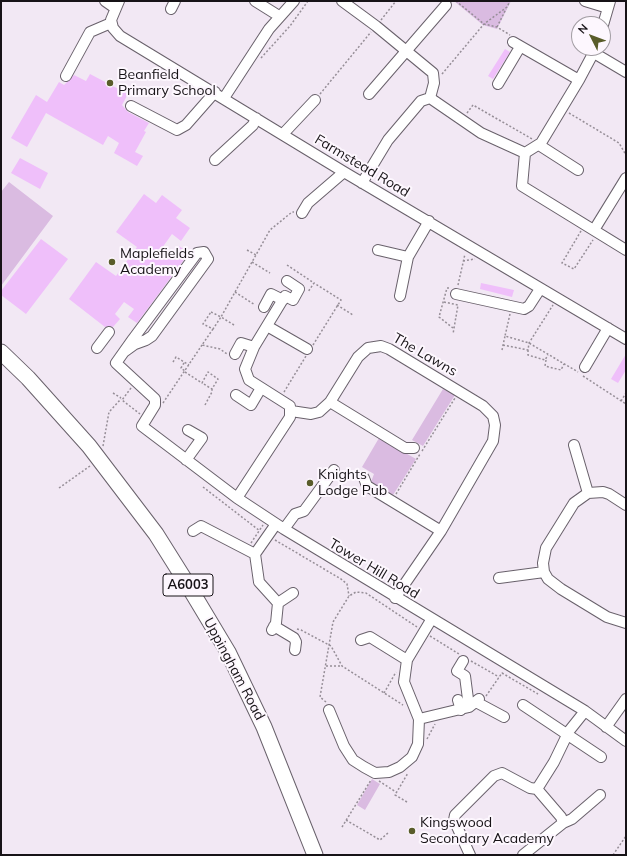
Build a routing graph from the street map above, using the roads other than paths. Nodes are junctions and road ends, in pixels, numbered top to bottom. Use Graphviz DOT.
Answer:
graph roads {
  1 [pos="105,1"];
  2 [pos="255,1"];
  3 [pos="294,1"];
  4 [pos="342,1"];
  5 [pos="585,1"];
  6 [pos="609,4"];
  7 [pos="117,5"];
  8 [pos="446,5"];
  9 [pos="279,16"];
  10 [pos="606,16"];
  11 [pos="111,23"];
  12 [pos="408,52"];
  13 [pos="592,56"];
  14 [pos="603,56"];
  15 [pos="626,72"];
  16 [pos="66,76"];
  17 [pos="579,80"];
  18 [pos="498,84"];
  19 [pos="214,92"];
  20 [pos="369,94"];
  21 [pos="224,98"];
  22 [pos="430,98"];
  23 [pos="315,100"];
  24 [pos="130,106"];
  25 [pos="256,118"];
  26 [pos="282,134"];
  27 [pos="540,144"];
  28 [pos="525,153"];
  29 [pos="215,160"];
  30 [pos="578,170"];
  31 [pos="344,172"];
  32 [pos="626,178"];
  33 [pos="362,182"];
  34 [pos="302,213"];
  35 [pos="429,221"];
  36 [pos="593,229"];
  37 [pos="378,250"];
  38 [pos="626,250"];
  39 [pos="408,257"];
  40 [pos="287,281"];
  41 [pos="540,288"];
  42 [pos="456,291"];
  43 [pos="400,296"];
  44 [pos="284,298"];
  45 [pos="260,306"];
  46 [pos="267,326"];
  47 [pos="608,328"];
  48 [pos="109,332"];
  49 [pos="626,339"];
  50 [pos="254,347"];
  51 [pos="97,348"];
  52 [pos="307,349"];
  53 [pos="1,352"];
  54 [pos="124,352"];
  55 [pos="235,354"];
  56 [pos="583,371"];
  57 [pos="261,388"];
  58 [pos="236,395"];
  59 [pos="330,402"];
  60 [pos="291,411"];
  61 [pos="188,430"];
  62 [pos="574,445"];
  63 [pos="414,448"];
  64 [pos="186,460"];
  65 [pos="334,470"];
  66 [pos="364,478"];
  67 [pos="588,493"];
  68 [pos="237,498"];
  69 [pos="626,505"];
  70 [pos="276,524"];
  71 [pos="193,531"];
  72 [pos="441,531"];
  73 [pos="251,552"];
  74 [pos="544,572"];
  75 [pos="499,578"];
  76 [pos="293,593"];
  77 [pos="395,598"];
  78 [pos="278,603"];
  79 [pos="431,620"];
  80 [pos="626,624"];
  81 [pos="367,635"];
  82 [pos="295,650"];
  83 [pos="405,658"];
  84 [pos="463,661"];
  85 [pos="626,699"];
  86 [pos="469,703"];
  87 [pos="523,705"];
  88 [pos="329,710"];
  89 [pos="585,711"];
  90 [pos="419,717"];
  91 [pos="504,717"];
  92 [pos="606,726"];
  93 [pos="566,735"];
  94 [pos="626,741"];
  95 [pos="601,757"];
  96 [pos="537,789"];
  97 [pos="600,795"];
  98 [pos="563,822"];
  99 [pos="315,855"];
  100 [pos="470,855"];
  101 [pos="523,855"];
  1 -- 7 [label="street"];
  2 -- 9 [label="street"];
  3 -- 9 [label="street"];
  4 -- 12 [label="street"];
  5 -- 6 [label="street"];
  6 -- 10 [label="street"];
  7 -- 11 [label="street"];
  8 -- 12 [label="street"];
  9 -- 21 [label="street"];
  11 -- 16 [label="street"];
  11 -- 19 [label="street, Farmstead Road"];
  12 -- 20 [label="street"];
  12 -- 22 [label="street"];
  13 -- 17 [label="street"];
  14 -- 15 [label="street"];
  17 -- 18 [label="street"];
  17 -- 27 [label="street"];
  19 -- 21 [label="street, Farmstead Road"];
  19 -- 24 [label="street"];
  21 -- 25 [label="street, Farmstead Road"];
  22 -- 28 [label="street"];
  22 -- 33 [label="street"];
  23 -- 26 [label="street"];
  25 -- 26 [label="street, Farmstead Road"];
  25 -- 29 [label="street"];
  26 -- 31 [label="street, Farmstead Road"];
  27 -- 28 [label="street"];
  27 -- 30 [label="street"];
  28 -- 36 [label="street"];
  31 -- 33 [label="street, Farmstead Road"];
  31 -- 34 [label="street"];
  32 -- 36 [label="street"];
  33 -- 35 [label="street, Farmstead Road"];
  35 -- 39 [label="street"];
  35 -- 41 [label="street, Farmstead Road"];
  36 -- 38 [label="street"];
  37 -- 39 [label="street"];
  39 -- 43 [label="street"];
  40 -- 44 [label="street"];
  41 -- 42 [label="street"];
  41 -- 47 [label="street, Farmstead Road"];
  44 -- 45 [label="street"];
  44 -- 46 [label="street"];
  46 -- 50 [label="street"];
  46 -- 52 [label="street"];
  47 -- 49 [label="street, Farmstead Road"];
  47 -- 56 [label="street"];
  48 -- 51 [label="street"];
  50 -- 55 [label="street"];
  50 -- 57 [label="street"];
  53 -- 99 [label="highway, Uppingham Road / A6003"];
  54 -- 54 [label="street"];
  54 -- 64 [label="street, Tower Hill Road"];
  57 -- 58 [label="street"];
  57 -- 60 [label="street"];
  59 -- 60 [label="street"];
  59 -- 63 [label="street"];
  59 -- 72 [label="street, The Lawns"];
  60 -- 68 [label="street"];
  61 -- 64 [label="street"];
  62 -- 67 [label="street"];
  64 -- 68 [label="street, Tower Hill Road"];
  65 -- 70 [label="street"];
  66 -- 72 [label="street"];
  67 -- 69 [label="street"];
  67 -- 74 [label="street"];
  68 -- 70 [label="street, Tower Hill Road"];
  70 -- 73 [label="street"];
  70 -- 77 [label="street, Tower Hill Road"];
  71 -- 73 [label="street"];
  72 -- 77 [label="street, The Lawns"];
  73 -- 78 [label="street"];
  74 -- 75 [label="street"];
  74 -- 80 [label="street"];
  76 -- 78 [label="street"];
  77 -- 79 [label="street, Tower Hill Road"];
  78 -- 82 [label="street"];
  79 -- 83 [label="street"];
  79 -- 89 [label="street, Tower Hill Road"];
  81 -- 83 [label="street"];
  83 -- 90 [label="street"];
  84 -- 86 [label="street"];
  85 -- 92 [label="street"];
  86 -- 90 [label="street"];
  86 -- 91 [label="street"];
  87 -- 93 [label="street"];
  88 -- 90 [label="street"];
  89 -- 92 [label="street, Tower Hill Road"];
  89 -- 93 [label="street"];
  92 -- 94 [label="street, Tower Hill Road"];
  93 -- 95 [label="street"];
  93 -- 96 [label="street"];
  96 -- 98 [label="street"];
  96 -- 100 [label="street"];
  97 -- 98 [label="street"];
  98 -- 101 [label="street"];
}
